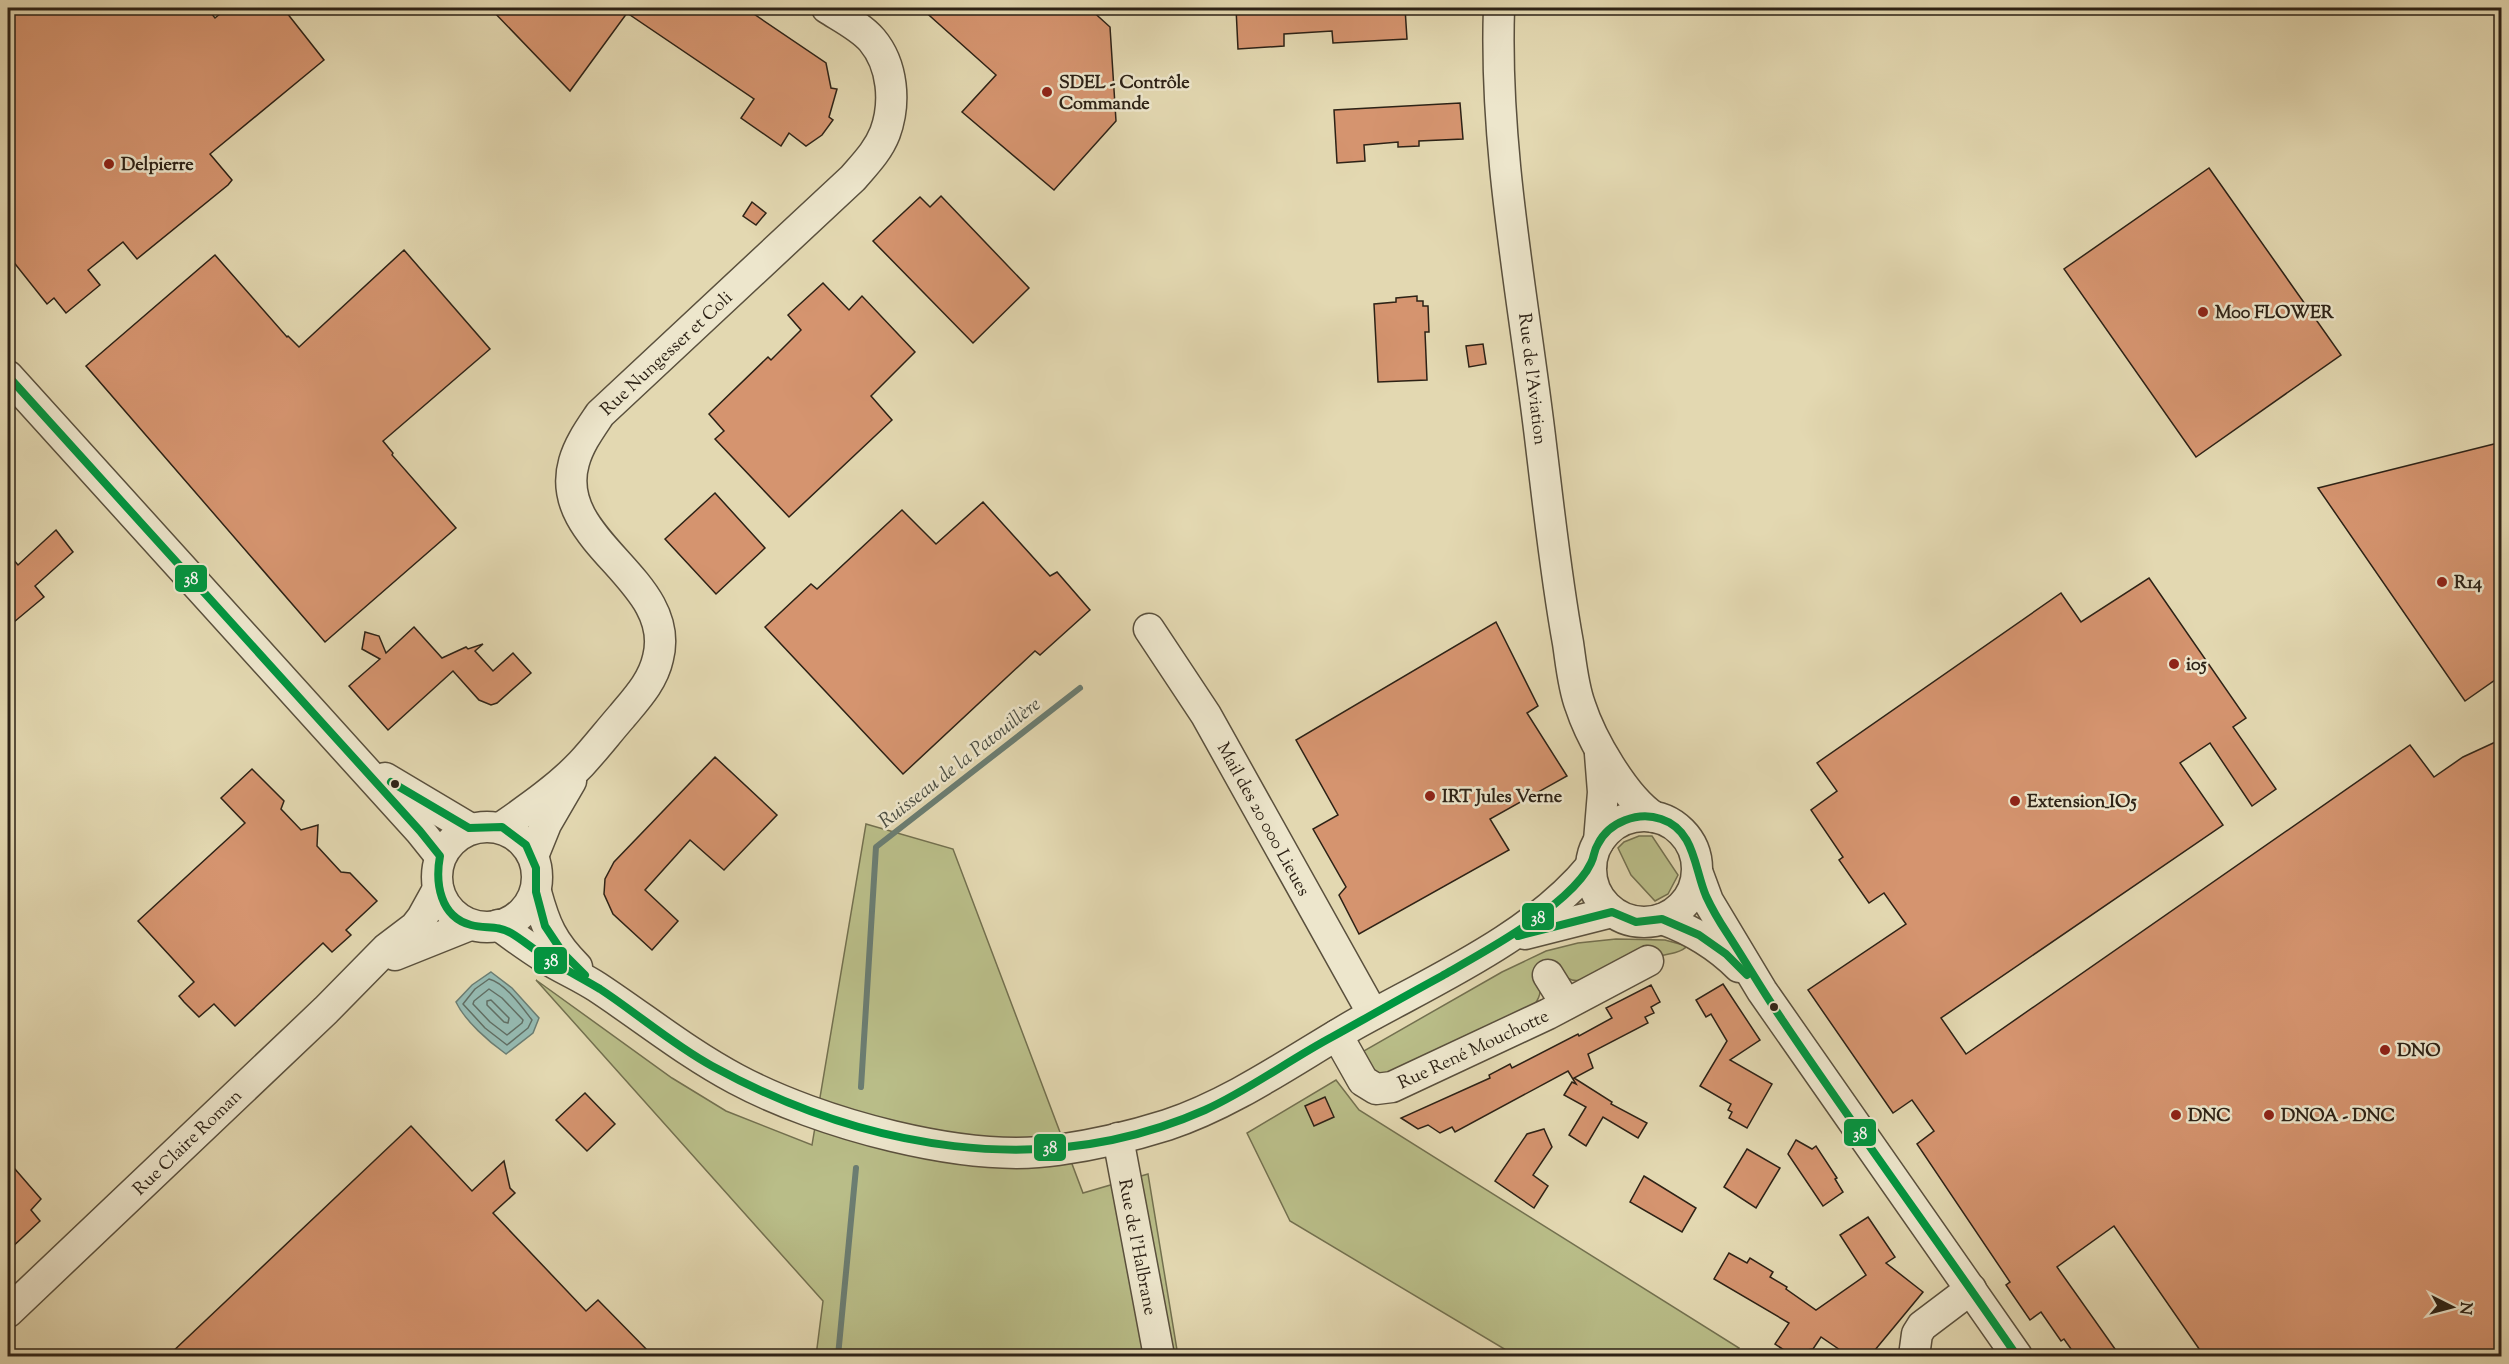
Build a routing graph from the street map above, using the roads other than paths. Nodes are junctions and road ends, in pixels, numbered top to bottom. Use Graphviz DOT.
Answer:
graph roads {
  1 [pos="827,8"];
  2 [pos="1499,8"];
  3 [pos="8,376"];
  4 [pos="1149,629"];
  5 [pos="1599,745"];
  6 [pos="359,763"];
  7 [pos="580,765"];
  8 [pos="1654,816"];
  9 [pos="502,827"];
  10 [pos="469,828"];
  11 [pos="1595,853"];
  12 [pos="441,856"];
  13 [pos="533,856"];
  14 [pos="1698,874"];
  15 [pos="438,889"];
  16 [pos="536,892"];
  17 [pos="1612,912"];
  18 [pos="1662,920"];
  19 [pos="484,925"];
  20 [pos="1508,939"];
  21 [pos="1648,961"];
  22 [pos="366,970"];
  23 [pos="1548,975"];
  24 [pos="596,986"];
  25 [pos="1762,991"];
  26 [pos="1566,1004"];
  27 [pos="1373,1014"];
  28 [pos="1337,1035"];
  29 [pos="1118,1138"];
  30 [pos="1971,1289"];
  31 [pos="8,1312"];
  32 [pos="1159,1356"];
  33 [pos="1914,1356"];
  34 [pos="2017,1356"];
  1 -- 7 [label="street, Rue Nungesser et Coli"];
  2 -- 5 [label="street, Rue de l'Aviation"];
  3 -- 6 [label="street"];
  4 -- 27 [label="street, Mail des 20 000 Lieues"];
  5 -- 8 [label="street, Rue de l'Aviation"];
  5 -- 11 [label="street, Rue de l'Aviation"];
  6 -- 10 [label="street"];
  6 -- 12 [label="street"];
  7 -- 9 [label="street, Rue Nungesser et Coli"];
  7 -- 13 [label="street, Rue Nungesser et Coli"];
  8 -- 11 [label="street"];
  8 -- 14 [label="street"];
  9 -- 10 [label="street"];
  9 -- 13 [label="street"];
  10 -- 12 [label="street"];
  11 -- 17 [label="street"];
  11 -- 20 [label="street"];
  12 -- 15 [label="street"];
  13 -- 16 [label="street"];
  14 -- 18 [label="street"];
  14 -- 25 [label="street"];
  15 -- 19 [label="street"];
  15 -- 22 [label="street, Rue Claire Roman"];
  16 -- 19 [label="street"];
  16 -- 24 [label="street"];
  17 -- 18 [label="street"];
  17 -- 20 [label="street"];
  18 -- 25 [label="street"];
  19 -- 22 [label="street, Rue Claire Roman"];
  19 -- 24 [label="street"];
  20 -- 27 [label="street"];
  21 -- 26 [label="street, Rue René Mouchotte"];
  22 -- 31 [label="street, Rue Claire Roman"];
  23 -- 26 [label="street, Rue René Mouchotte"];
  24 -- 29 [label="street"];
  25 -- 30 [label="street"];
  26 -- 28 [label="street, Rue René Mouchotte"];
  27 -- 28 [label="street"];
  28 -- 29 [label="street"];
  29 -- 32 [label="street, Rue de l'Halbrane"];
  30 -- 33 [label="street"];
  30 -- 34 [label="street"];
}
